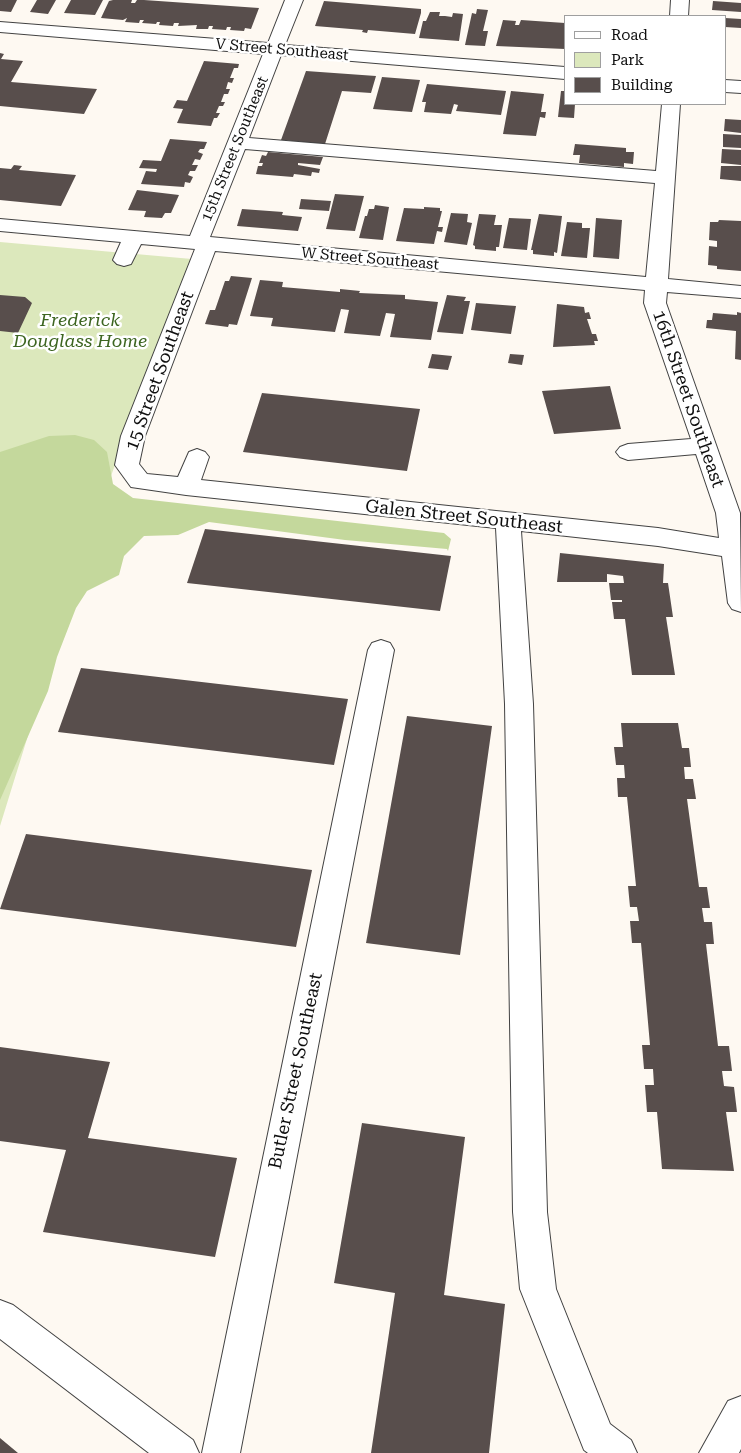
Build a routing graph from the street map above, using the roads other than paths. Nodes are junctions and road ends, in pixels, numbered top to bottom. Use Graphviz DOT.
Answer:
graph roads {
  1 [pos="294,0"];
  2 [pos="680,0"];
  3 [pos="679,15"];
  4 [pos="0,27"];
  5 [pos="275,49"];
  6 [pos="564,73"];
  7 [pos="726,86"];
  8 [pos="741,87"];
  9 [pos="671,105"];
  10 [pos="237,143"];
  11 [pos="665,178"];
  12 [pos="0,224"];
  13 [pos="134,236"];
  14 [pos="203,242"];
  15 [pos="124,260"];
  16 [pos="655,285"];
  17 [pos="741,292"];
  18 [pos="704,446"];
  19 [pos="628,452"];
  20 [pos="197,457"];
  21 [pos="186,487"];
  22 [pos="508,522"];
  23 [pos="737,549"];
  24 [pos="741,603"];
  25 [pos="381,650"];
  26 [pos="0,1317"];
  27 [pos="741,1414"];
  28 [pos="180,1453"];
  29 [pos="221,1453"];
  30 [pos="618,1453"];
  31 [pos="718,1453"];
  1 -- 5 [label="street, 15th Street Southeast"];
  2 -- 3 [label="street"];
  4 -- 5 [label="street, V Street Southeast"];
  5 -- 6 [label="street, V Street Southeast"];
  5 -- 10 [label="street, 15th Street Southeast"];
  7 -- 8 [label="street"];
  9 -- 11 [label="street, 16th Street Southeast"];
  10 -- 11 [label="street"];
  10 -- 14 [label="street, 15th Street Southeast"];
  11 -- 16 [label="street, 16th Street Southeast"];
  12 -- 13 [label="street, W Street Southeast"];
  13 -- 14 [label="street, W Street Southeast"];
  13 -- 15 [label="street"];
  14 -- 16 [label="street, W Street Southeast"];
  14 -- 21 [label="street, 15 Street Southeast"];
  16 -- 17 [label="street, W Street Southeast"];
  16 -- 18 [label="street, 16th Street Southeast"];
  18 -- 19 [label="street"];
  18 -- 23 [label="street, 16th Street Southeast"];
  20 -- 21 [label="street"];
  21 -- 22 [label="street, Galen Street Southeast"];
  22 -- 23 [label="street, Galen Street Southeast"];
  22 -- 30 [label="street"];
  23 -- 24 [label="street, 16th Street Southeast"];
  25 -- 29 [label="street, Butler Street Southeast"];
  26 -- 28 [label="street"];
  27 -- 31 [label="street"];
}
